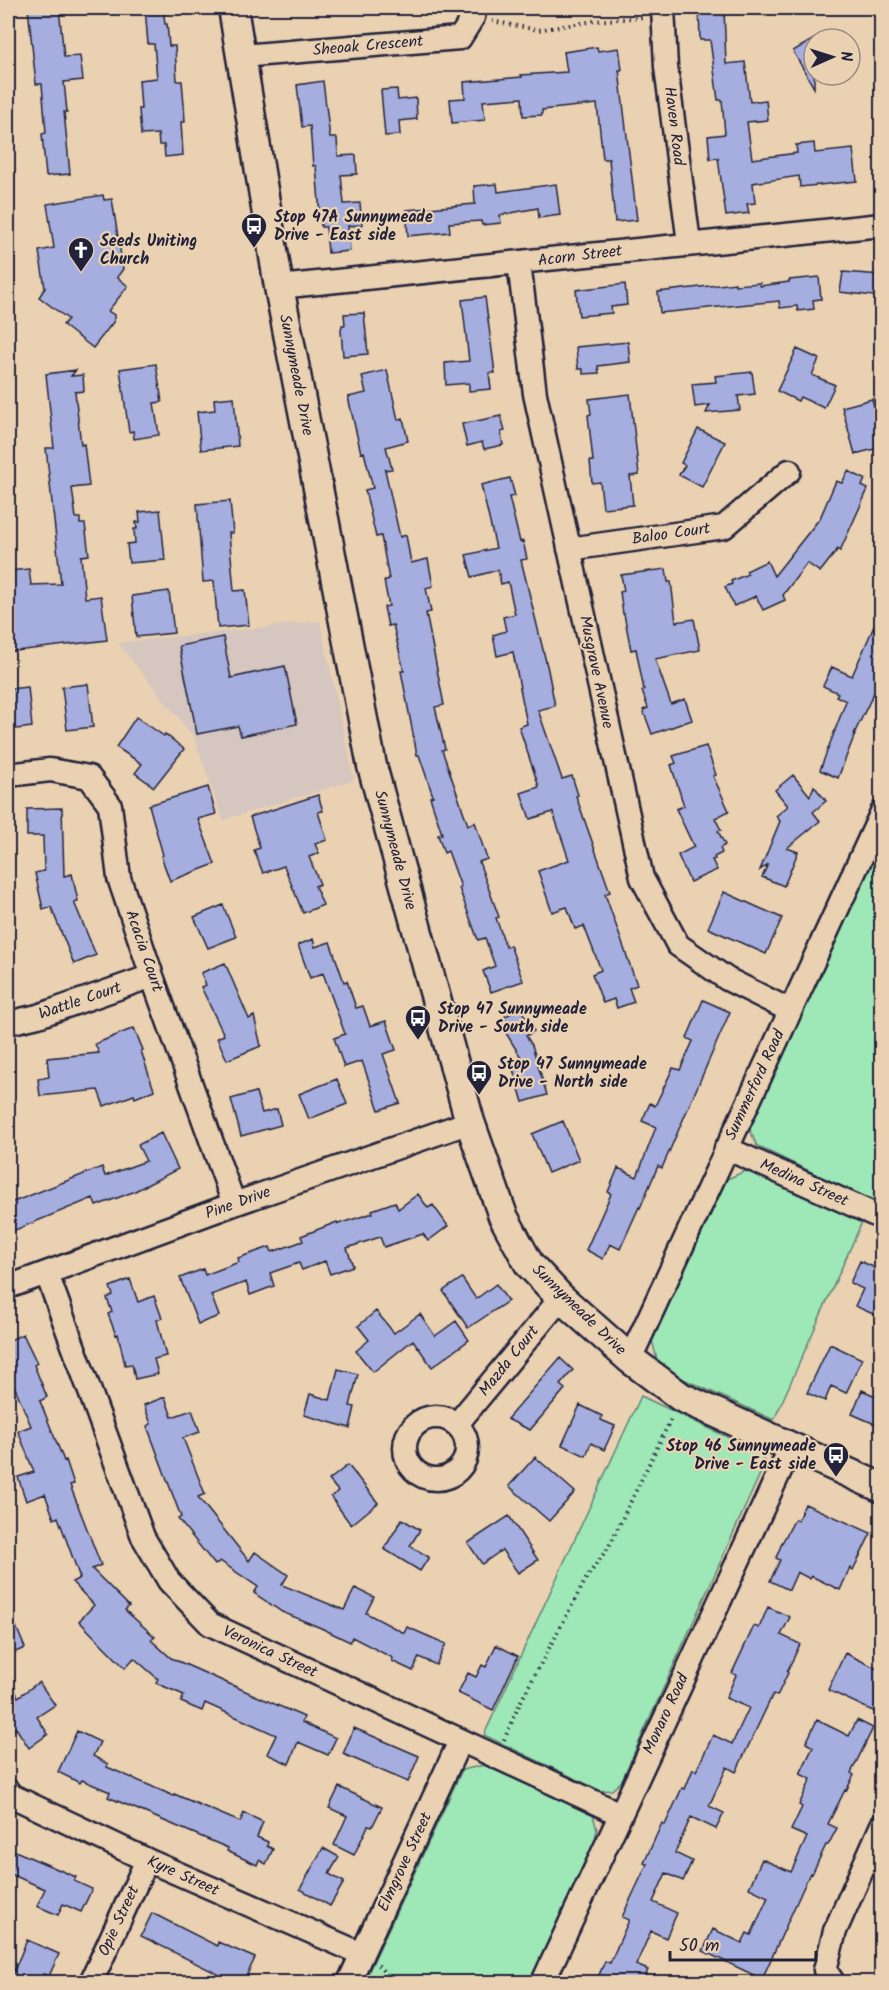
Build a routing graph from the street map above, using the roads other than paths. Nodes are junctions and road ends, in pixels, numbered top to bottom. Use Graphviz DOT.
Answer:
graph roads {
  1 [pos="233,8"];
  2 [pos="474,12"];
  3 [pos="663,12"];
  4 [pos="242,57"];
  5 [pos="882,225"];
  6 [pos="689,243"];
  7 [pos="519,263"];
  8 [pos="279,287"];
  9 [pos="789,471"];
  10 [pos="569,549"];
  11 [pos="8,775"];
  12 [pos="882,812"];
  13 [pos="152,976"];
  14 [pos="789,1011"];
  15 [pos="8,1023"];
  16 [pos="470,1122"];
  17 [pos="726,1148"];
  18 [pos="234,1204"];
  19 [pos="882,1218"];
  20 [pos="47,1274"];
  21 [pos="8,1287"];
  22 [pos="561,1298"];
  23 [pos="630,1359"];
  24 [pos="457,1424"];
  25 [pos="791,1447"];
  26 [pos="882,1488"];
  27 [pos="460,1741"];
  28 [pos="8,1791"];
  29 [pos="620,1814"];
  30 [pos="882,1825"];
  31 [pos="147,1860"];
  32 [pos="362,1954"];
  33 [pos="90,1983"];
  34 [pos="349,1983"];
  35 [pos="543,1983"];
  36 [pos="833,1983"];
  1 -- 4 [label="street, Sunnymeade Drive"];
  2 -- 4 [label="street, Sheoak Crescent"];
  3 -- 6 [label="street, Haven Road"];
  4 -- 8 [label="street, Sunnymeade Drive"];
  5 -- 6 [label="street, Acorn Street"];
  6 -- 7 [label="street, Acorn Street"];
  7 -- 8 [label="street, Acorn Street"];
  7 -- 10 [label="street, Musgrave Avenue"];
  8 -- 16 [label="street, Sunnymeade Drive"];
  9 -- 10 [label="street, Baloo Court"];
  10 -- 14 [label="street, Musgrave Avenue"];
  11 -- 13 [label="street, Acacia Court"];
  12 -- 14 [label="street, Summerford Road"];
  13 -- 15 [label="street, Wattle Court"];
  13 -- 18 [label="street, Acacia Court"];
  14 -- 17 [label="street, Summerford Road"];
  16 -- 18 [label="street, Pine Drive"];
  16 -- 22 [label="street, Sunnymeade Drive"];
  17 -- 19 [label="street, Medina Street"];
  17 -- 23 [label="street, Summerford Road"];
  18 -- 20 [label="street, Pine Drive"];
  20 -- 21 [label="street, Pine Drive"];
  20 -- 27 [label="street, Veronica Street"];
  22 -- 23 [label="street, Sunnymeade Drive"];
  22 -- 24 [label="street, Mazda Court"];
  23 -- 25 [label="street, Sunnymeade Drive"];
  25 -- 26 [label="street, Sunnymeade Drive"];
  25 -- 29 [label="street, Monaro Road"];
  27 -- 29 [label="street, Veronica Street"];
  27 -- 32 [label="street, Elmgrove Street"];
  28 -- 31 [label="street, Kyre Street"];
  29 -- 35 [label="street, Monaro Road"];
  30 -- 36 [label="street"];
  31 -- 32 [label="street, Kyre Street"];
  31 -- 33 [label="street, Opie Street"];
  32 -- 34 [label="street, Elmgrove Street"];
}
